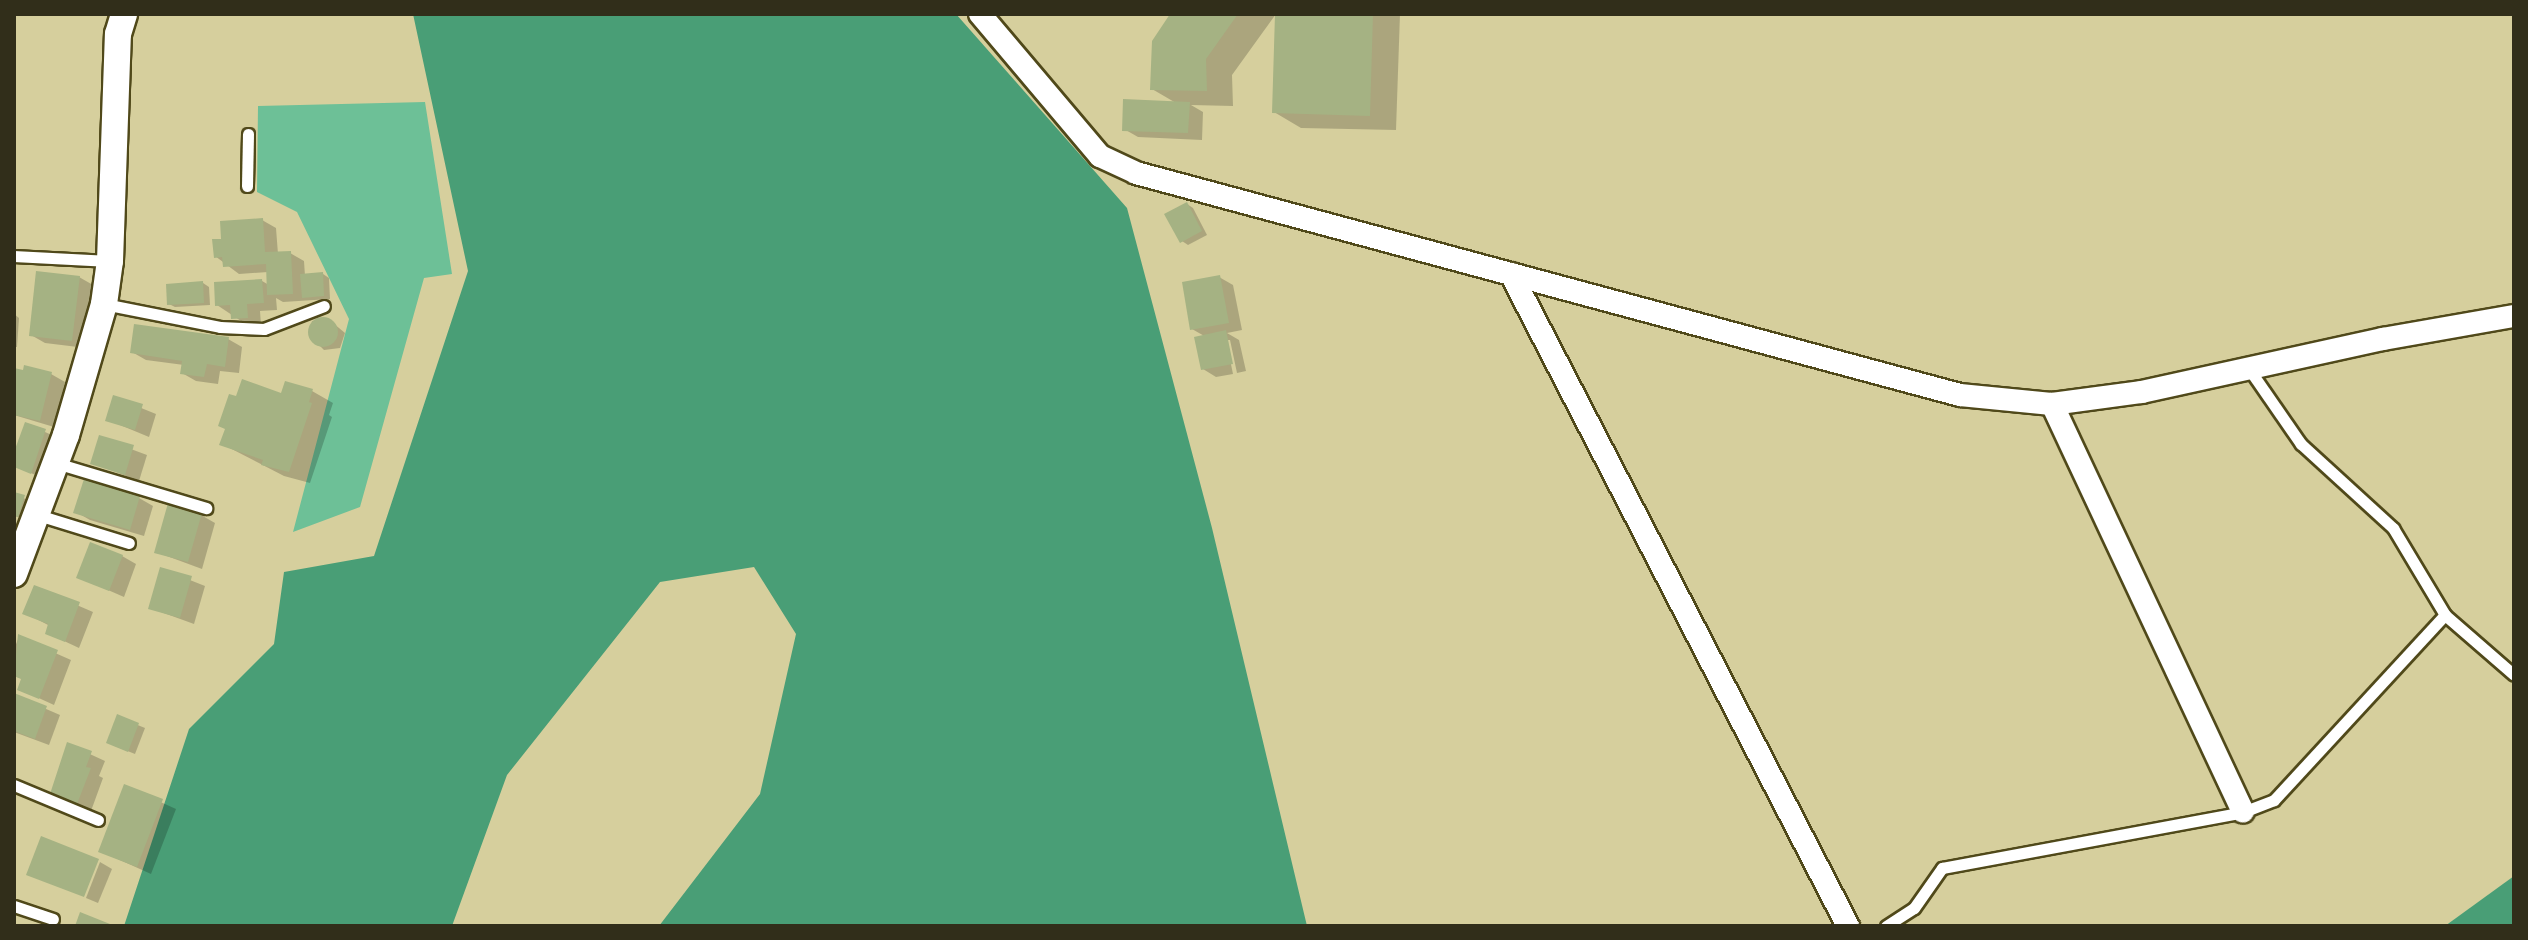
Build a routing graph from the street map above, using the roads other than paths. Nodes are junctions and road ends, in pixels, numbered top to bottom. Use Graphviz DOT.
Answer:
graph roads {
  1 [pos="124,14"];
  2 [pos="980,14"];
  3 [pos="248,134"];
  4 [pos="247,186"];
  5 [pos="14,256"];
  6 [pos="110,261"];
  7 [pos="1511,274"];
  8 [pos="104,304"];
  9 [pos="324,306"];
  10 [pos="2514,316"];
  11 [pos="2249,369"];
  12 [pos="2052,404"];
  13 [pos="56,463"];
  14 [pos="206,508"];
  15 [pos="36,514"];
  16 [pos="129,543"];
  17 [pos="14,574"];
  18 [pos="2445,615"];
  19 [pos="2514,675"];
  20 [pos="14,785"];
  21 [pos="2243,812"];
  22 [pos="98,820"];
  23 [pos="14,906"];
  24 [pos="53,919"];
  25 [pos="1848,926"];
  26 [pos="1886,926"];
  1 -- 6 [label="street"];
  2 -- 7 [label="street"];
  3 -- 4 [label="lane"];
  5 -- 6 [label="lane"];
  6 -- 8 [label="street"];
  7 -- 12 [label="street"];
  7 -- 25 [label="street"];
  8 -- 9 [label="lane"];
  8 -- 13 [label="street"];
  10 -- 11 [label="street"];
  11 -- 12 [label="street"];
  11 -- 18 [label="lane"];
  12 -- 21 [label="street"];
  13 -- 14 [label="lane"];
  13 -- 15 [label="street"];
  15 -- 16 [label="lane"];
  15 -- 17 [label="street"];
  18 -- 19 [label="lane"];
  18 -- 21 [label="lane"];
  20 -- 22 [label="lane"];
  21 -- 26 [label="lane"];
  23 -- 24 [label="lane"];
}
